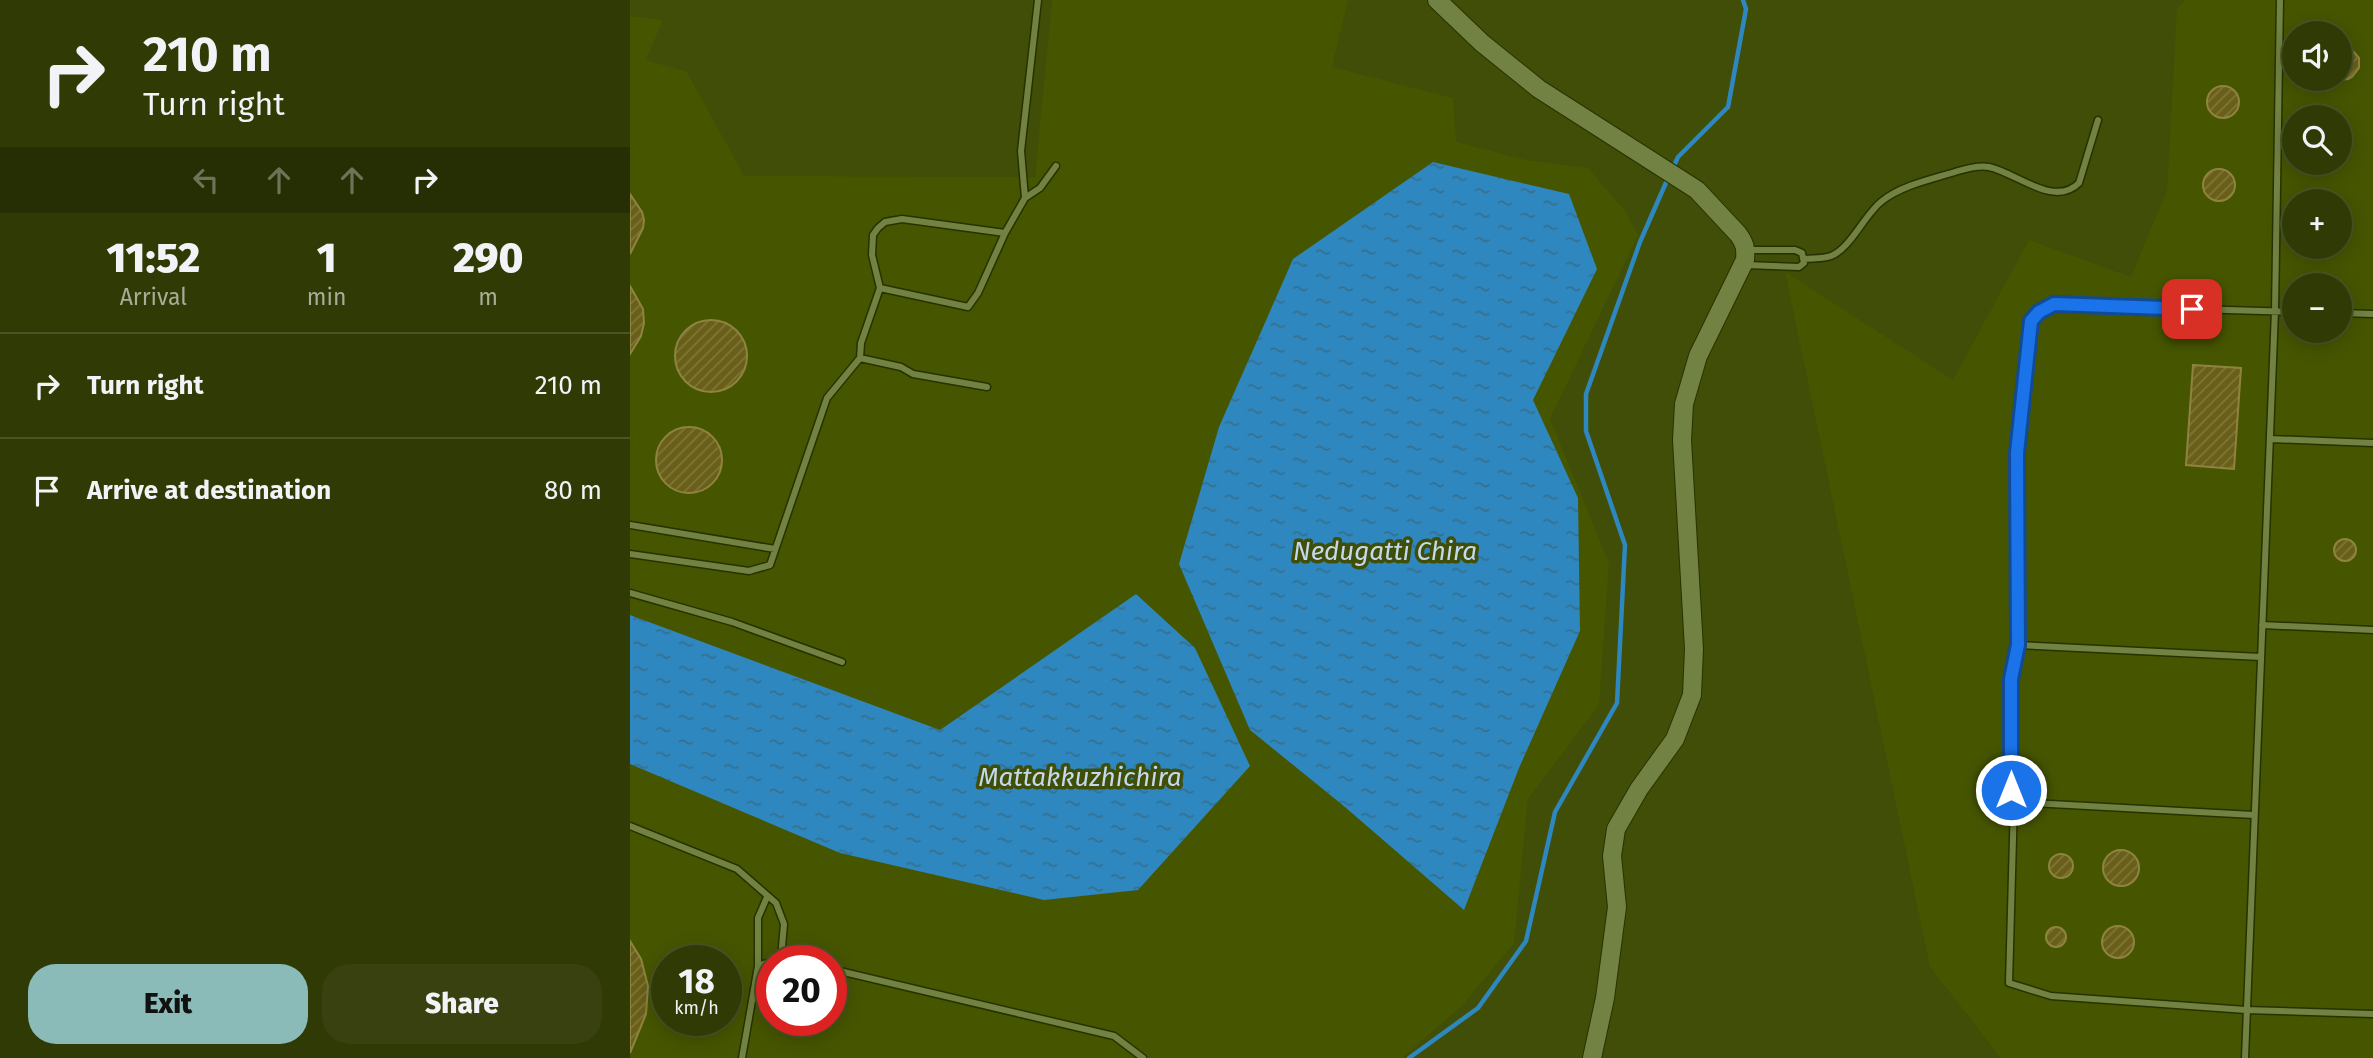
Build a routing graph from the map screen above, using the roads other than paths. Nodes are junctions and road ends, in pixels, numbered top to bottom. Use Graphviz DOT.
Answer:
graph roads {
  1 [pos="1038,0"];
  2 [pos="1437,0"];
  3 [pos="2280,0"];
  4 [pos="2098,120"];
  5 [pos="1056,166"];
  6 [pos="1025,198"];
  7 [pos="1005,233"];
  8 [pos="1745,258"];
  9 [pos="1804,258"];
  10 [pos="880,288"];
  11 [pos="2275,311"];
  12 [pos="2282,311"];
  13 [pos="2352,313"];
  14 [pos="2373,314"];
  15 [pos="860,358"];
  16 [pos="987,387"];
  17 [pos="2270,439"];
  18 [pos="2373,443"];
  19 [pos="630,526"];
  20 [pos="775,548"];
  21 [pos="630,554"];
  22 [pos="630,593"];
  23 [pos="2262,625"];
  24 [pos="2373,630"];
  25 [pos="2018,645"];
  26 [pos="2261,657"];
  27 [pos="842,662"];
  28 [pos="2014,802"];
  29 [pos="2254,815"];
  30 [pos="630,826"];
  31 [pos="768,897"];
  32 [pos="758,945"];
  33 [pos="782,945"];
  34 [pos="847,973"];
  35 [pos="756,978"];
  36 [pos="2246,1010"];
  37 [pos="2373,1014"];
  38 [pos="742,1058"];
  39 [pos="1143,1058"];
  40 [pos="1592,1058"];
  41 [pos="2245,1058"];
  1 -- 6 [label="lane"];
  2 -- 8 [label="main road"];
  3 -- 11 [label="lane"];
  4 -- 9 [label="lane"];
  5 -- 6 [label="lane"];
  6 -- 7 [label="lane"];
  7 -- 10 [label="lane"];
  7 -- 10 [label="lane"];
  8 -- 9 [label="lane"];
  8 -- 9 [label="lane"];
  8 -- 40 [label="main road"];
  10 -- 15 [label="lane"];
  11 -- 12 [label="lane"];
  11 -- 17 [label="lane"];
  11 -- 25 [label="lane"];
  13 -- 14 [label="lane"];
  15 -- 16 [label="lane"];
  15 -- 20 [label="lane"];
  17 -- 18 [label="lane"];
  17 -- 23 [label="lane"];
  19 -- 20 [label="lane"];
  20 -- 21 [label="lane"];
  22 -- 27 [label="lane"];
  23 -- 24 [label="lane"];
  23 -- 26 [label="lane"];
  25 -- 26 [label="lane"];
  25 -- 28 [label="lane"];
  26 -- 29 [label="lane"];
  28 -- 29 [label="lane"];
  28 -- 36 [label="lane"];
  29 -- 36 [label="lane"];
  30 -- 31 [label="lane"];
  31 -- 32 [label="lane"];
  31 -- 33 [label="lane"];
  34 -- 39 [label="lane"];
  35 -- 38 [label="lane"];
  36 -- 37 [label="lane"];
  36 -- 41 [label="lane"];
}
